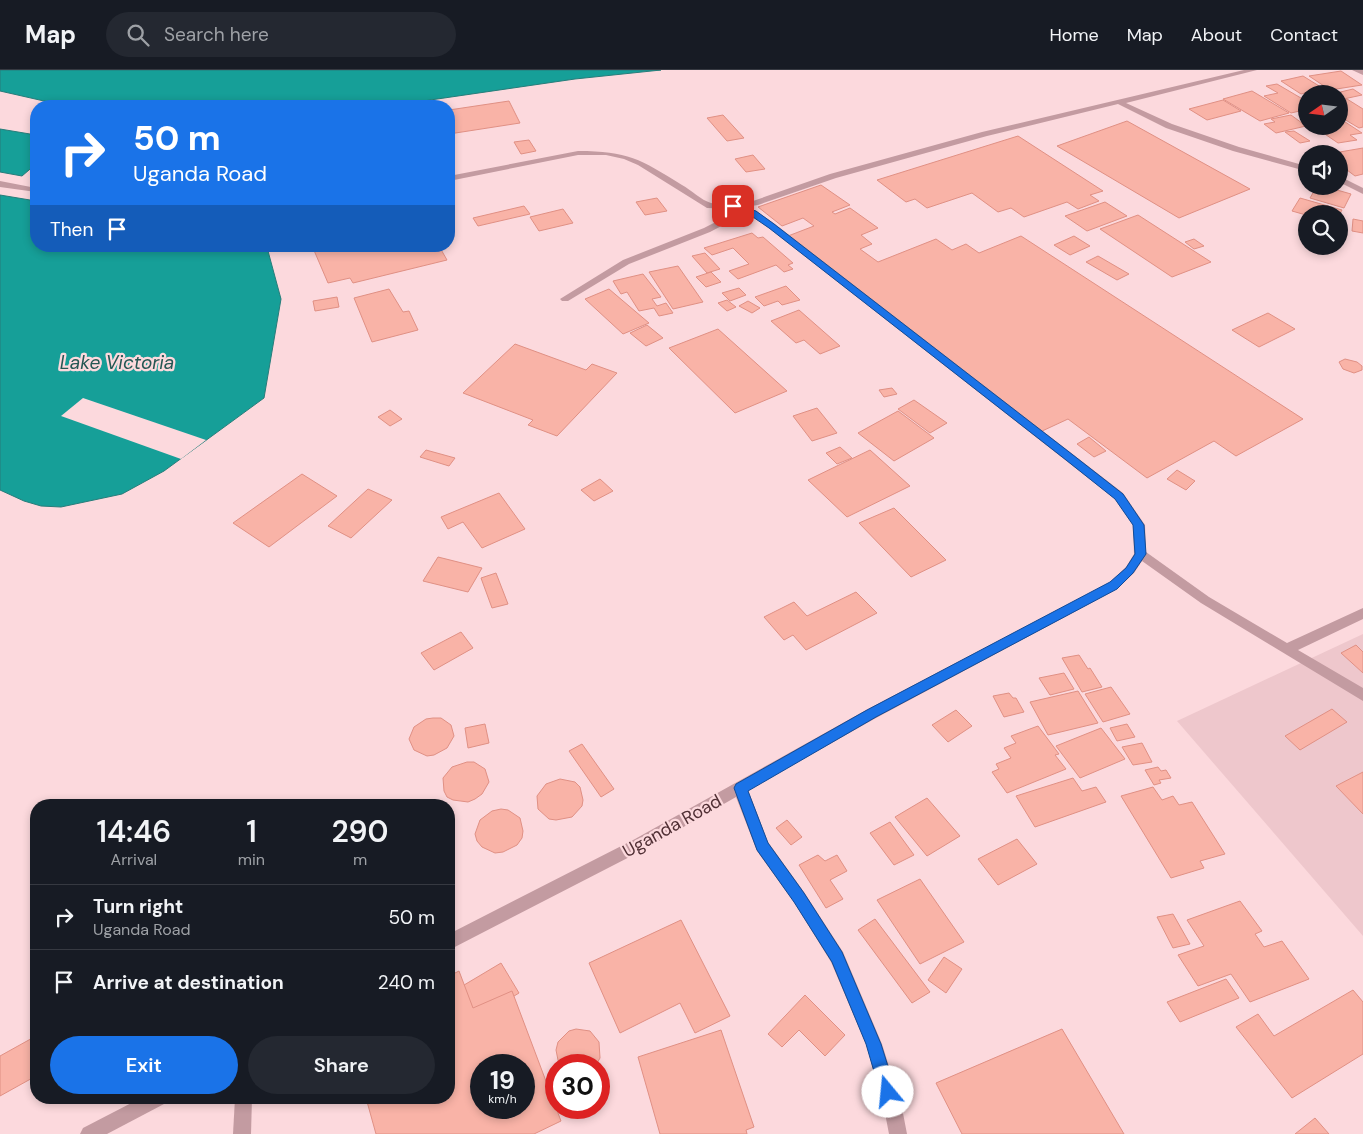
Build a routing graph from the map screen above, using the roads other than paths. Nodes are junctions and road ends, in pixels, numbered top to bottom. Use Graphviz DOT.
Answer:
graph roads {
  1 [pos="1253,70"];
  2 [pos="1356,70"];
  3 [pos="1363,73"];
  4 [pos="1121,103"];
  5 [pos="1298,166"];
  6 [pos="455,178"];
  7 [pos="0,184"];
  8 [pos="1348,184"];
  9 [pos="30,189"];
  10 [pos="1363,191"];
  11 [pos="733,206"];
  12 [pos="745,210"];
  13 [pos="565,299"];
  14 [pos="1140,554"];
  15 [pos="1363,613"];
  16 [pos="1287,649"];
  17 [pos="1363,695"];
  18 [pos="740,788"];
  19 [pos="455,939"];
  20 [pos="146,1104"];
  21 [pos="244,1104"];
  22 [pos="89,1134"];
  23 [pos="242,1134"];
  24 [pos="898,1134"];
  1 -- 4 [label="street"];
  2 -- 3 [label="street"];
  4 -- 5 [label="street"];
  4 -- 11 [label="street"];
  6 -- 11 [label="street"];
  7 -- 9 [label="street"];
  8 -- 10 [label="street"];
  11 -- 12 [label="street"];
  12 -- 13 [label="street"];
  12 -- 14 [label="street"];
  14 -- 16 [label="street"];
  14 -- 18 [label="street, Uganda Road"];
  15 -- 16 [label="street"];
  16 -- 17 [label="street"];
  18 -- 19 [label="street, Uganda Road"];
  18 -- 24 [label="street"];
  20 -- 22 [label="street"];
  21 -- 23 [label="street"];
}
